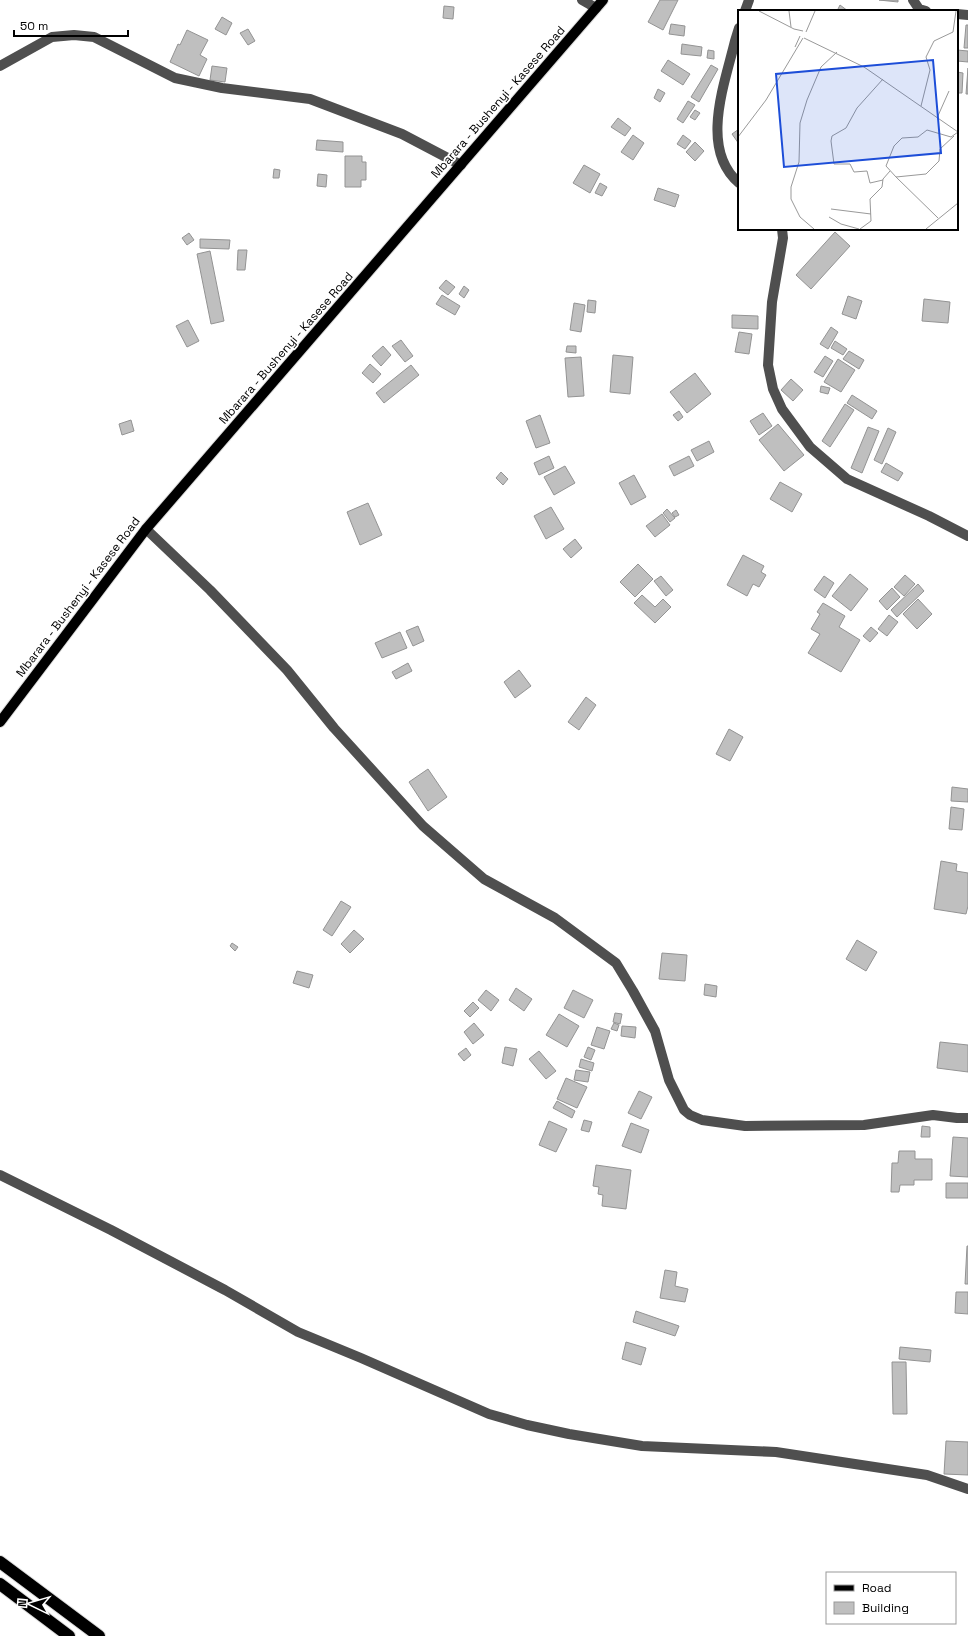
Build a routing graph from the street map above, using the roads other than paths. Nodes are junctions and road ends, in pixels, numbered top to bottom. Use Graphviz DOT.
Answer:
graph roads {
  1 [pos="582,0"];
  2 [pos="749,0"];
  3 [pos="913,0"];
  4 [pos="600,4"];
  5 [pos="745,10"];
  6 [pos="922,10"];
  7 [pos="958,14"];
  8 [pos="968,15"];
  9 [pos="738,31"];
  10 [pos="0,66"];
  11 [pos="461,165"];
  12 [pos="738,181"];
  13 [pos="782,230"];
  14 [pos="146,529"];
  15 [pos="968,536"];
  16 [pos="0,722"];
  17 [pos="968,1118"];
  18 [pos="0,1175"];
  19 [pos="968,1489"];
  20 [pos="0,1562"];
  21 [pos="0,1584"];
  22 [pos="69,1636"];
  23 [pos="99,1636"];
  1 -- 4 [label="street"];
  2 -- 5 [label="street"];
  3 -- 6 [label="street"];
  4 -- 11 [label="main road, Mbarara - Bushenyi - Kasese Road"];
  7 -- 8 [label="street"];
  9 -- 12 [label="street"];
  10 -- 11 [label="street"];
  11 -- 14 [label="main road, Mbarara - Bushenyi - Kasese Road"];
  13 -- 15 [label="street"];
  14 -- 16 [label="main road, Mbarara - Bushenyi - Kasese Road"];
  14 -- 17 [label="street"];
  18 -- 19 [label="street"];
  20 -- 23 [label="highway"];
  21 -- 22 [label="highway"];
}
